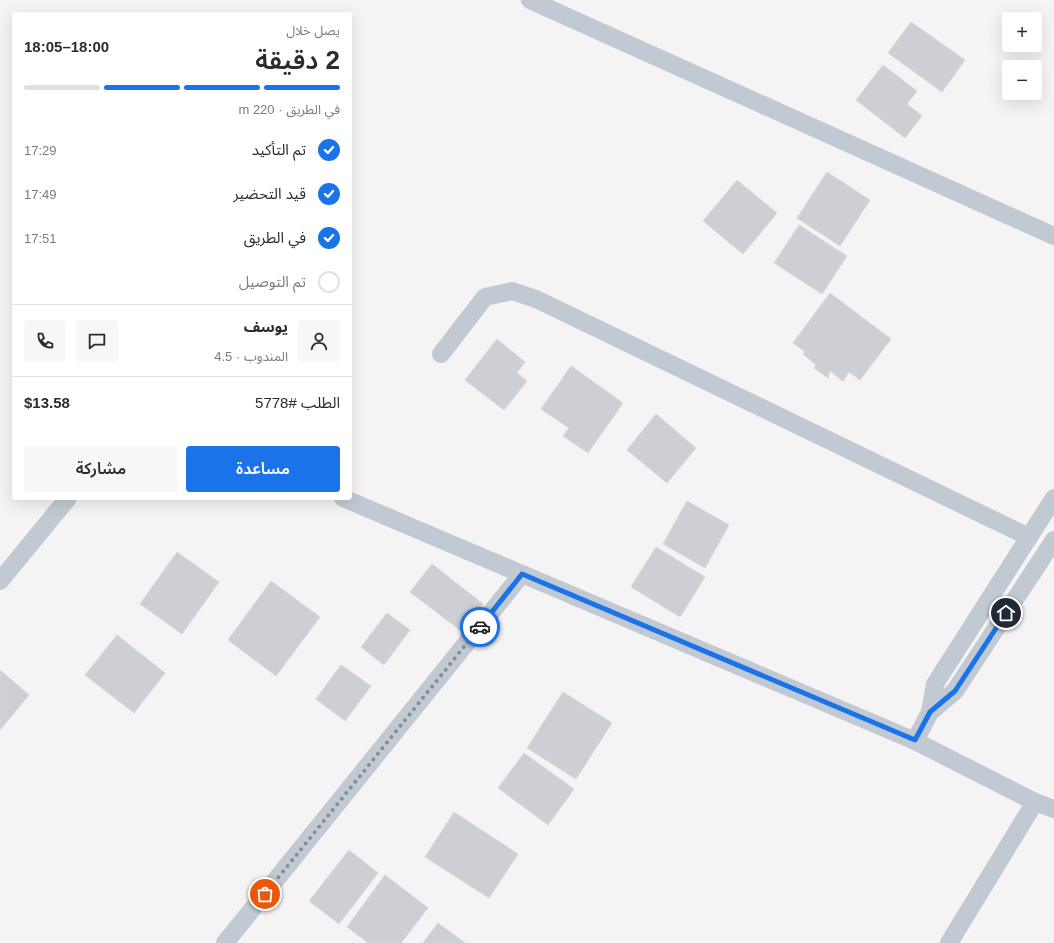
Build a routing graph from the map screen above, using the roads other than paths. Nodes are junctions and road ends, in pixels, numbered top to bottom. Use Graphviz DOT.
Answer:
graph roads {
  1 [pos="530,0"];
  2 [pos="1054,236"];
  3 [pos="441,354"];
  4 [pos="1054,498"];
  5 [pos="66,500"];
  6 [pos="348,500"];
  7 [pos="1028,537"];
  8 [pos="1054,540"];
  9 [pos="522,574"];
  10 [pos="0,581"];
  11 [pos="930,712"];
  12 [pos="915,740"];
  13 [pos="1035,802"];
  14 [pos="1054,809"];
  15 [pos="225,943"];
  16 [pos="949,943"];
  1 -- 2 [label="street"];
  3 -- 7 [label="street"];
  4 -- 7 [label="street"];
  5 -- 10 [label="street"];
  6 -- 9 [label="street"];
  7 -- 11 [label="street"];
  8 -- 11 [label="street"];
  9 -- 12 [label="street"];
  9 -- 15 [label="street"];
  11 -- 12 [label="street"];
  12 -- 13 [label="street"];
  13 -- 14 [label="street"];
  13 -- 16 [label="street"];
}
